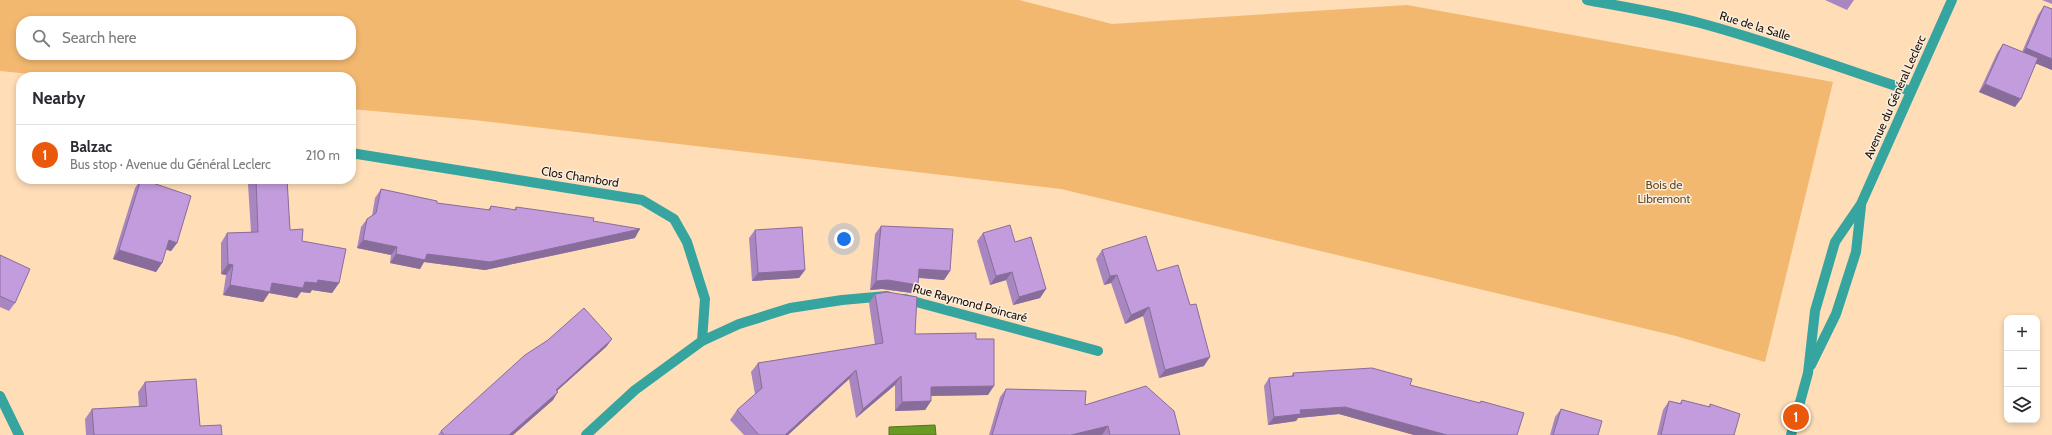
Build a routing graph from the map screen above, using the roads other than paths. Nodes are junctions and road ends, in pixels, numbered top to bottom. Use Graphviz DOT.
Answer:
graph roads {
  1 [pos="1587,0"];
  2 [pos="1952,0"];
  3 [pos="1911,91"];
  4 [pos="356,154"];
  5 [pos="1861,204"];
  6 [pos="702,341"];
  7 [pos="1098,351"];
  8 [pos="1808,373"];
  9 [pos="0,396"];
  10 [pos="19,435"];
  11 [pos="586,435"];
  12 [pos="1791,435"];
  1 -- 3 [label="street, Rue de la Salle"];
  2 -- 3 [label="street, Avenue du Général Leclerc"];
  3 -- 5 [label="street, Avenue du Général Leclerc"];
  4 -- 6 [label="street, Clos Chambord"];
  5 -- 8 [label="street, Avenue du Général Leclerc"];
  5 -- 8 [label="street, Avenue du Général Leclerc"];
  6 -- 7 [label="street, Rue Raymond Poincaré"];
  6 -- 11 [label="street, Rue Raymond Poincaré"];
  8 -- 12 [label="street, Avenue du Général Leclerc"];
  9 -- 10 [label="street"];
}
